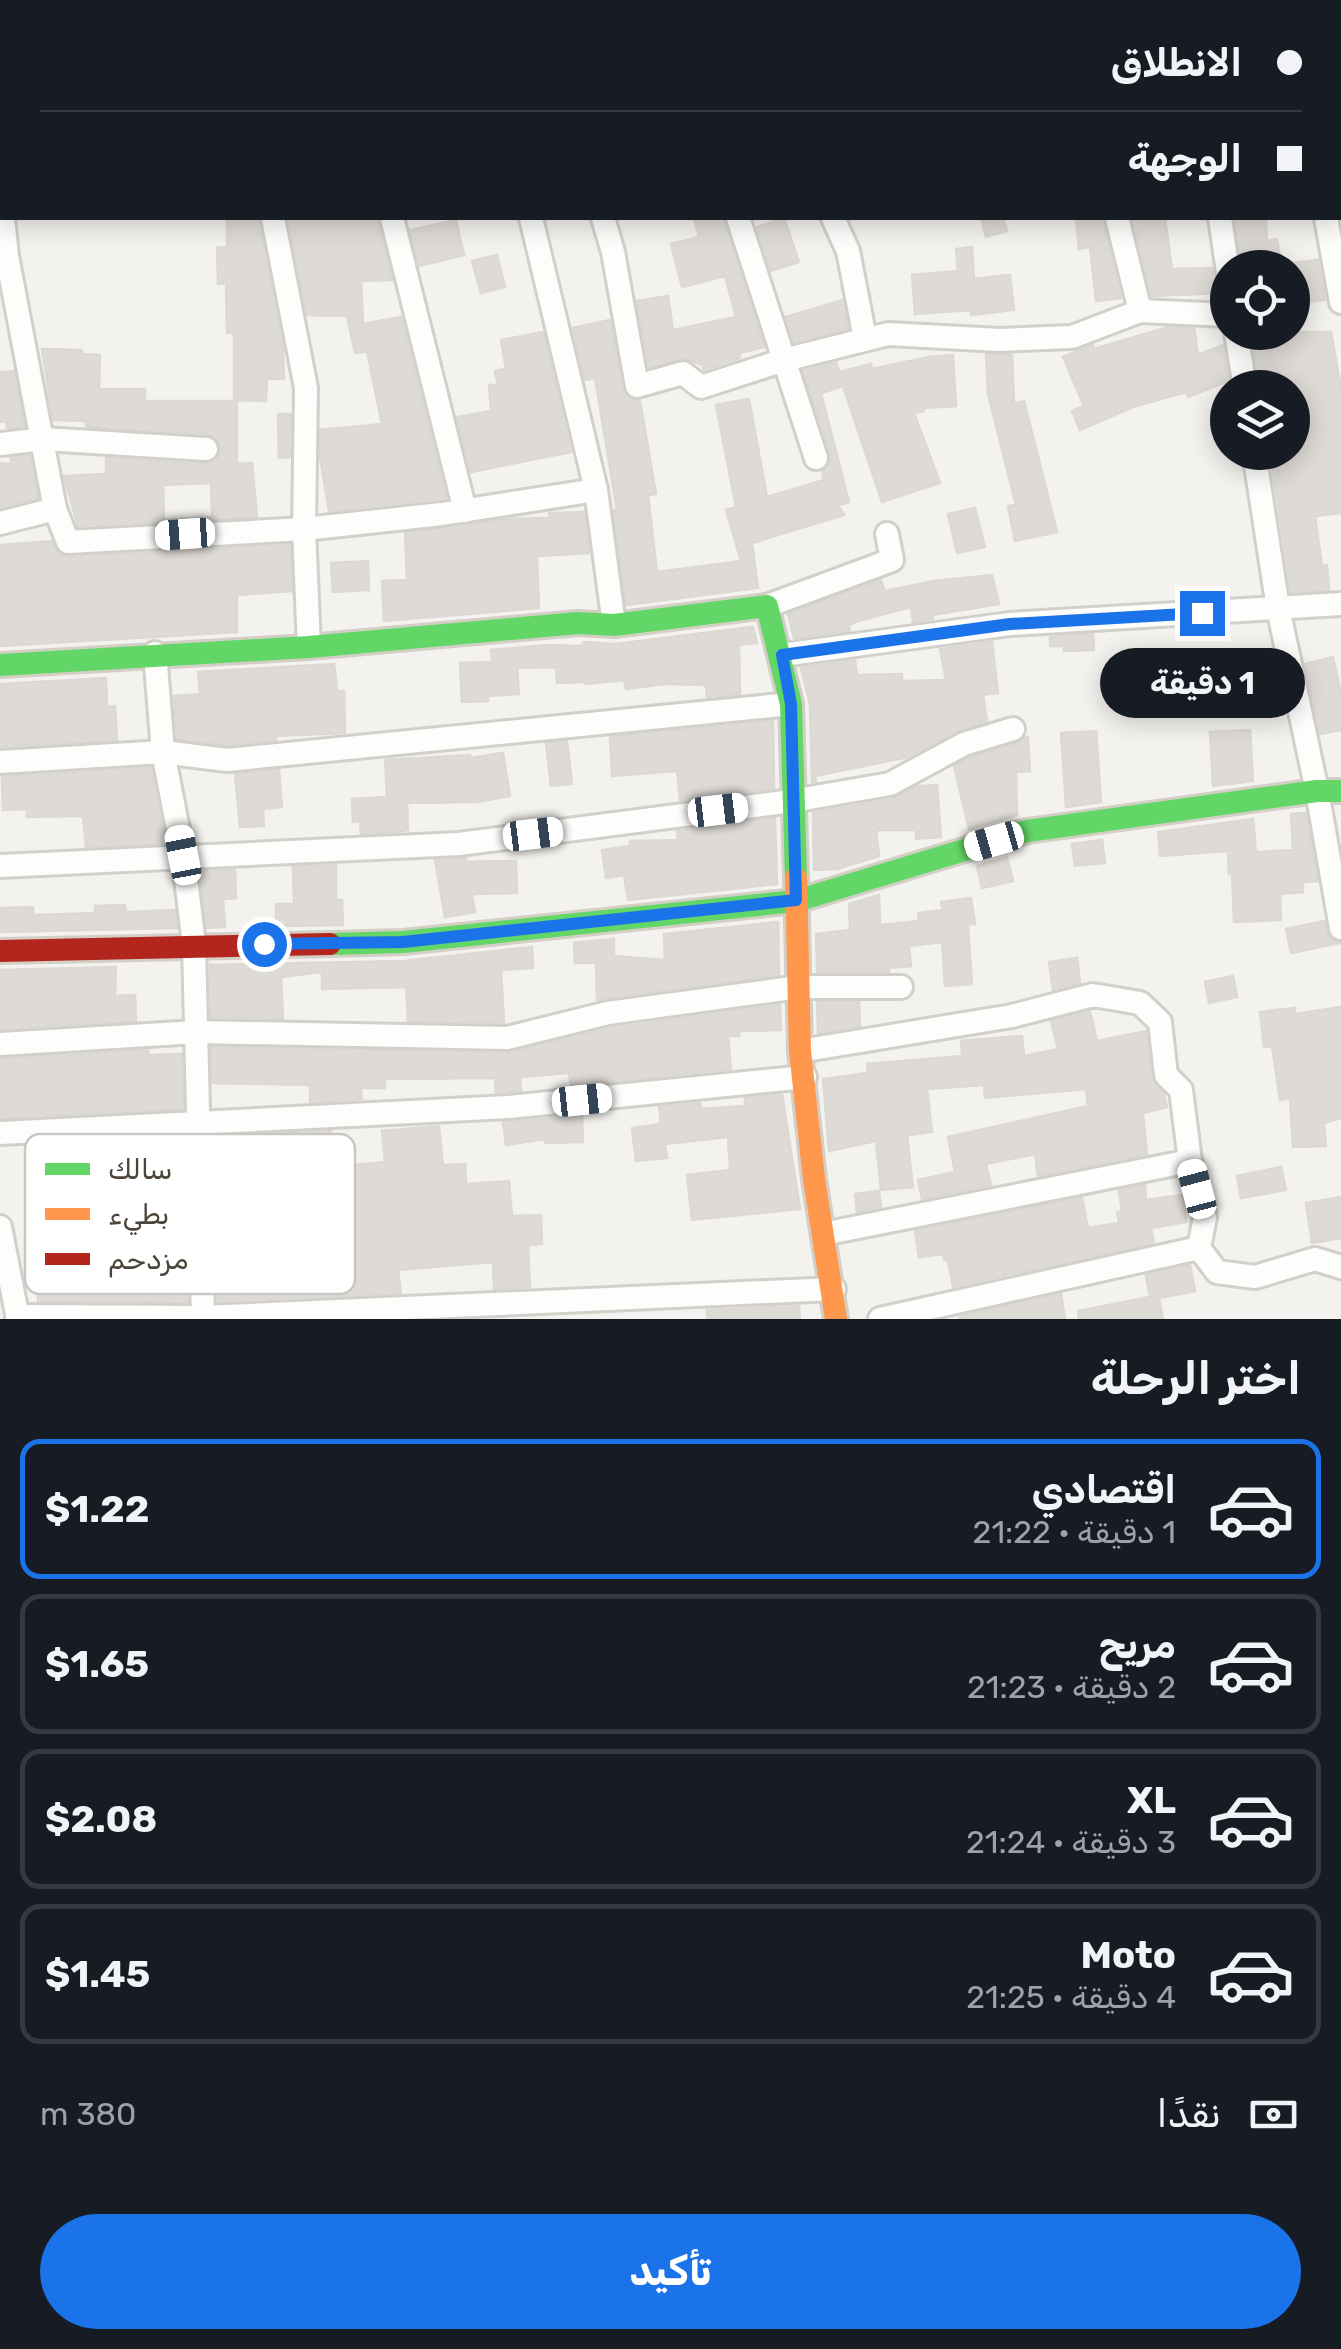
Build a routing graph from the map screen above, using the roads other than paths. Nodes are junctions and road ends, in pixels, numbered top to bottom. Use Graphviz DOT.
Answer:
graph roads {
  1 [pos="3,220"];
  2 [pos="273,220"];
  3 [pos="393,220"];
  4 [pos="532,220"];
  5 [pos="604,220"];
  6 [pos="739,220"];
  7 [pos="835,220"];
  8 [pos="1117,220"];
  9 [pos="1220,220"];
  10 [pos="1326,220"];
  11 [pos="1225,250"];
  12 [pos="3,256"];
  13 [pos="1341,302"];
  14 [pos="1140,311"];
  15 [pos="1210,314"];
  16 [pos="866,338"];
  17 [pos="784,360"];
  18 [pos="44,439"];
  19 [pos="0,444"];
  20 [pos="206,449"];
  21 [pos="816,458"];
  22 [pos="1257,470"];
  23 [pos="596,490"];
  24 [pos="466,511"];
  25 [pos="45,512"];
  26 [pos="0,522"];
  27 [pos="304,530"];
  28 [pos="887,534"];
  29 [pos="1341,604"];
  30 [pos="767,606"];
  31 [pos="1278,608"];
  32 [pos="614,625"];
  33 [pos="309,647"];
  34 [pos="156,654"];
  35 [pos="782,655"];
  36 [pos="0,665"];
  37 [pos="791,704"];
  38 [pos="1013,728"];
  39 [pos="163,752"];
  40 [pos="0,762"];
  41 [pos="1317,790"];
  42 [pos="1341,791"];
  43 [pos="792,801"];
  44 [pos="183,855"];
  45 [pos="0,866"];
  46 [pos="796,900"];
  47 [pos="1341,928"];
  48 [pos="194,944"];
  49 [pos="0,951"];
  50 [pos="799,987"];
  51 [pos="901,987"];
  52 [pos="198,1032"];
  53 [pos="0,1044"];
  54 [pos="800,1051"];
  55 [pos="806,1078"];
  56 [pos="200,1120"];
  57 [pos="0,1133"];
  58 [pos="200,1134"];
  59 [pos="1190,1161"];
  60 [pos="0,1227"];
  61 [pos="823,1234"];
  62 [pos="1199,1248"];
  63 [pos="1341,1267"];
  64 [pos="834,1289"];
  65 [pos="12,1306"];
  66 [pos="203,1318"];
  67 [pos="836,1319"];
  68 [pos="880,1319"];
  1 -- 12 [label="street"];
  2 -- 27 [label="street"];
  3 -- 24 [label="street"];
  4 -- 23 [label="street"];
  5 -- 17 [label="street"];
  6 -- 17 [label="street"];
  7 -- 16 [label="street"];
  8 -- 14 [label="street"];
  9 -- 11 [label="street"];
  10 -- 13 [label="street"];
  12 -- 18 [label="street"];
  14 -- 15 [label="street"];
  14 -- 16 [label="street"];
  16 -- 17 [label="street"];
  17 -- 21 [label="street"];
  18 -- 19 [label="street"];
  18 -- 20 [label="street"];
  18 -- 25 [label="street"];
  22 -- 31 [label="street"];
  23 -- 24 [label="street"];
  23 -- 32 [label="street"];
  24 -- 27 [label="street"];
  25 -- 26 [label="street"];
  25 -- 27 [label="street"];
  27 -- 33 [label="street"];
  28 -- 30 [label="street"];
  29 -- 31 [label="street"];
  30 -- 32 [label="street"];
  30 -- 35 [label="street"];
  31 -- 35 [label="street"];
  31 -- 41 [label="street"];
  32 -- 33 [label="street"];
  33 -- 34 [label="street"];
  34 -- 36 [label="street"];
  34 -- 39 [label="street"];
  35 -- 37 [label="street"];
  37 -- 39 [label="street"];
  37 -- 43 [label="street"];
  38 -- 43 [label="street"];
  39 -- 40 [label="street"];
  39 -- 44 [label="street"];
  41 -- 42 [label="street"];
  41 -- 46 [label="street"];
  41 -- 47 [label="street"];
  43 -- 44 [label="street"];
  43 -- 46 [label="street"];
  44 -- 45 [label="street"];
  44 -- 48 [label="street"];
  46 -- 48 [label="street"];
  46 -- 50 [label="street"];
  48 -- 49 [label="street"];
  48 -- 52 [label="street"];
  50 -- 51 [label="street"];
  50 -- 52 [label="street"];
  50 -- 54 [label="street"];
  52 -- 53 [label="street"];
  52 -- 56 [label="street"];
  54 -- 55 [label="street"];
  54 -- 59 [label="street"];
  55 -- 56 [label="street"];
  55 -- 61 [label="street"];
  56 -- 57 [label="street"];
  56 -- 58 [label="street"];
  59 -- 61 [label="street"];
  59 -- 62 [label="street"];
  60 -- 65 [label="street"];
  61 -- 64 [label="street"];
  62 -- 63 [label="street"];
  62 -- 68 [label="street"];
  64 -- 66 [label="street"];
  64 -- 67 [label="street"];
  65 -- 66 [label="street"];
}
